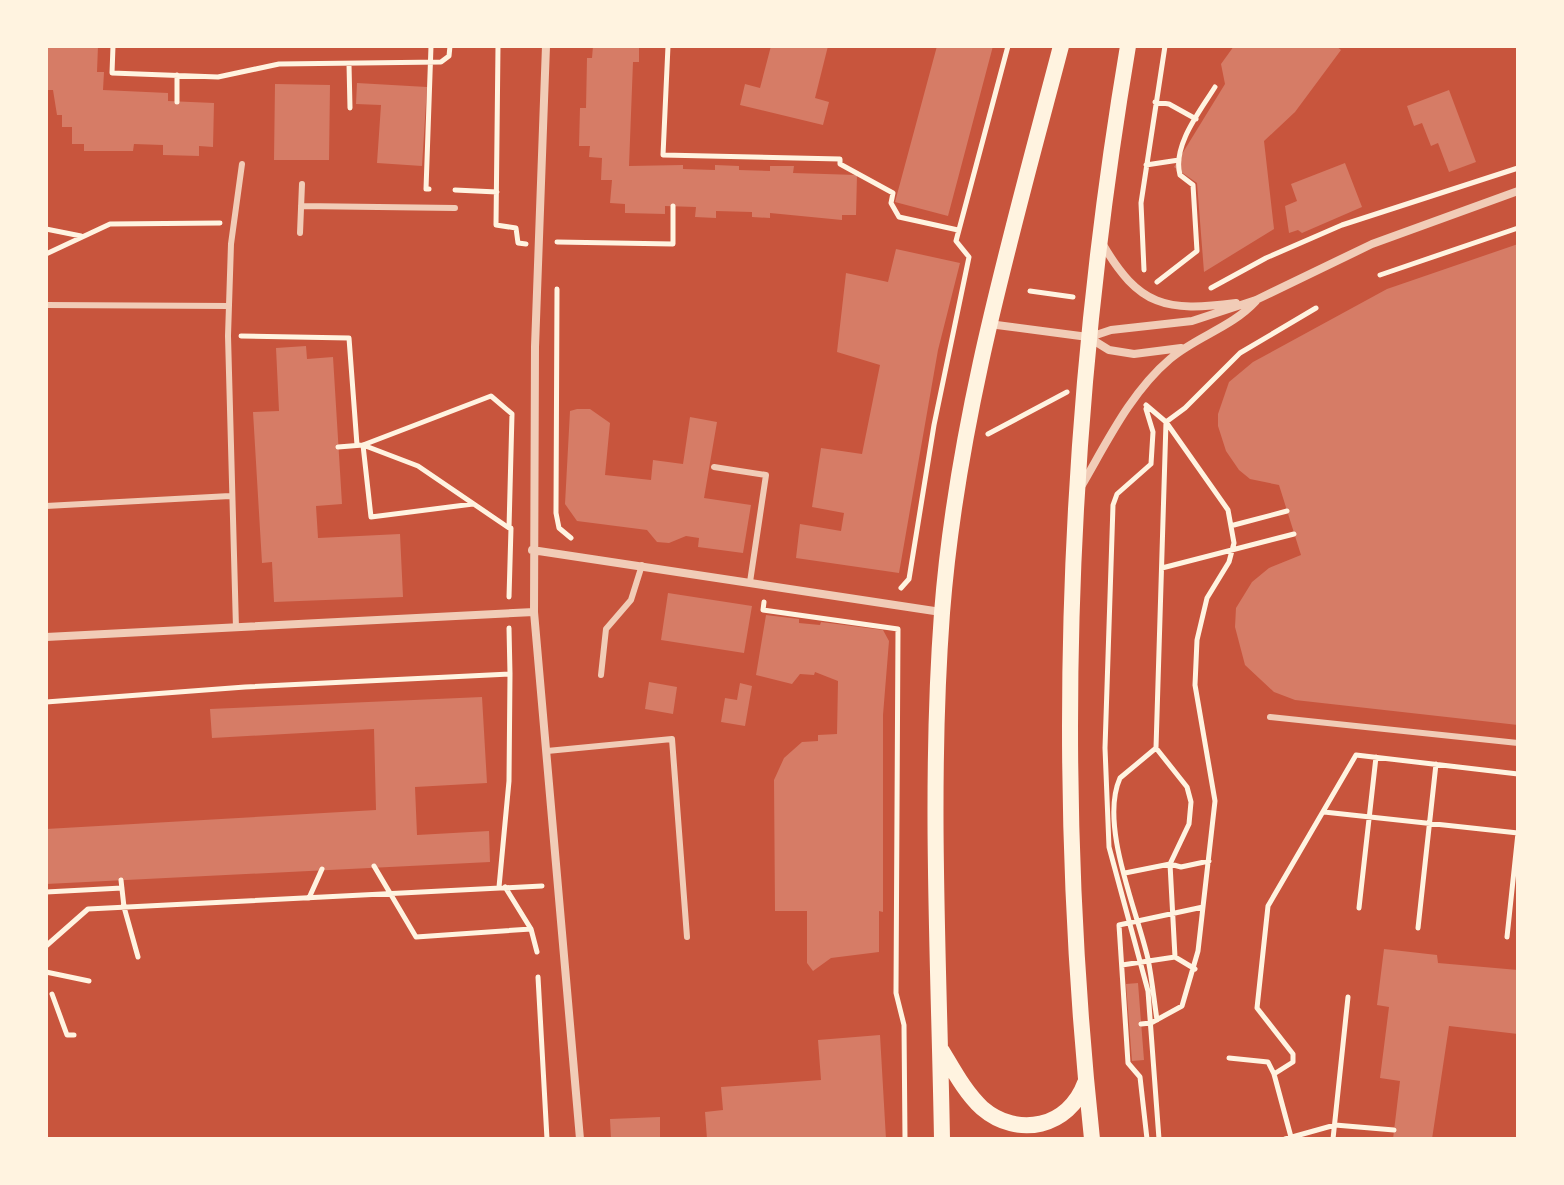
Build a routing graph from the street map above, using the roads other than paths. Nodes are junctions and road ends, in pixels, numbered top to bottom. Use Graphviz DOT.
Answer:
graph roads {
  1 [pos="546,46"];
  2 [pos="1061,46"];
  3 [pos="1128,46"];
  4 [pos="242,164"];
  5 [pos="302,184"];
  6 [pos="1518,191"];
  7 [pos="301,206"];
  8 [pos="455,208"];
  9 [pos="300,233"];
  10 [pos="1099,238"];
  11 [pos="1256,300"];
  12 [pos="46,305"];
  13 [pos="229,306"];
  14 [pos="989,324"];
  15 [pos="1088,337"];
  16 [pos="1186,347"];
  17 [pos="714,467"];
  18 [pos="230,496"];
  19 [pos="1076,496"];
  20 [pos="46,506"];
  21 [pos="532,550"];
  22 [pos="642,565"];
  23 [pos="750,582"];
  24 [pos="534,612"];
  25 [pos="942,612"];
  26 [pos="236,628"];
  27 [pos="46,637"];
  28 [pos="601,675"];
  29 [pos="1270,717"];
  30 [pos="1518,743"];
  31 [pos="547,751"];
  32 [pos="687,937"];
  33 [pos="941,1048"];
  34 [pos="1085,1082"];
  35 [pos="580,1139"];
  36 [pos="942,1139"];
  37 [pos="1092,1139"];
  1 -- 21 [label="street"];
  2 -- 14 [label="main road"];
  3 -- 10 [label="main road"];
  4 -- 13 [label="lane"];
  5 -- 7 [label="lane"];
  6 -- 11 [label="street"];
  7 -- 8 [label="lane"];
  7 -- 9 [label="lane"];
  10 -- 11 [label="street"];
  10 -- 15 [label="main road"];
  11 -- 15 [label="street"];
  11 -- 16 [label="street"];
  12 -- 13 [label="lane"];
  13 -- 18 [label="lane"];
  14 -- 15 [label="street"];
  14 -- 25 [label="main road"];
  15 -- 16 [label="street"];
  15 -- 19 [label="main road"];
  16 -- 19 [label="street"];
  17 -- 23 [label="lane"];
  18 -- 20 [label="lane"];
  18 -- 26 [label="lane"];
  19 -- 34 [label="main road"];
  21 -- 22 [label="street"];
  21 -- 24 [label="street"];
  22 -- 23 [label="street"];
  22 -- 28 [label="lane"];
  23 -- 25 [label="street"];
  24 -- 26 [label="street"];
  24 -- 31 [label="street"];
  25 -- 33 [label="main road"];
  26 -- 27 [label="street"];
  29 -- 30 [label="lane"];
  31 -- 32 [label="lane"];
  31 -- 35 [label="street"];
  33 -- 34 [label="main road"];
  33 -- 36 [label="main road"];
  34 -- 37 [label="main road"];
}
